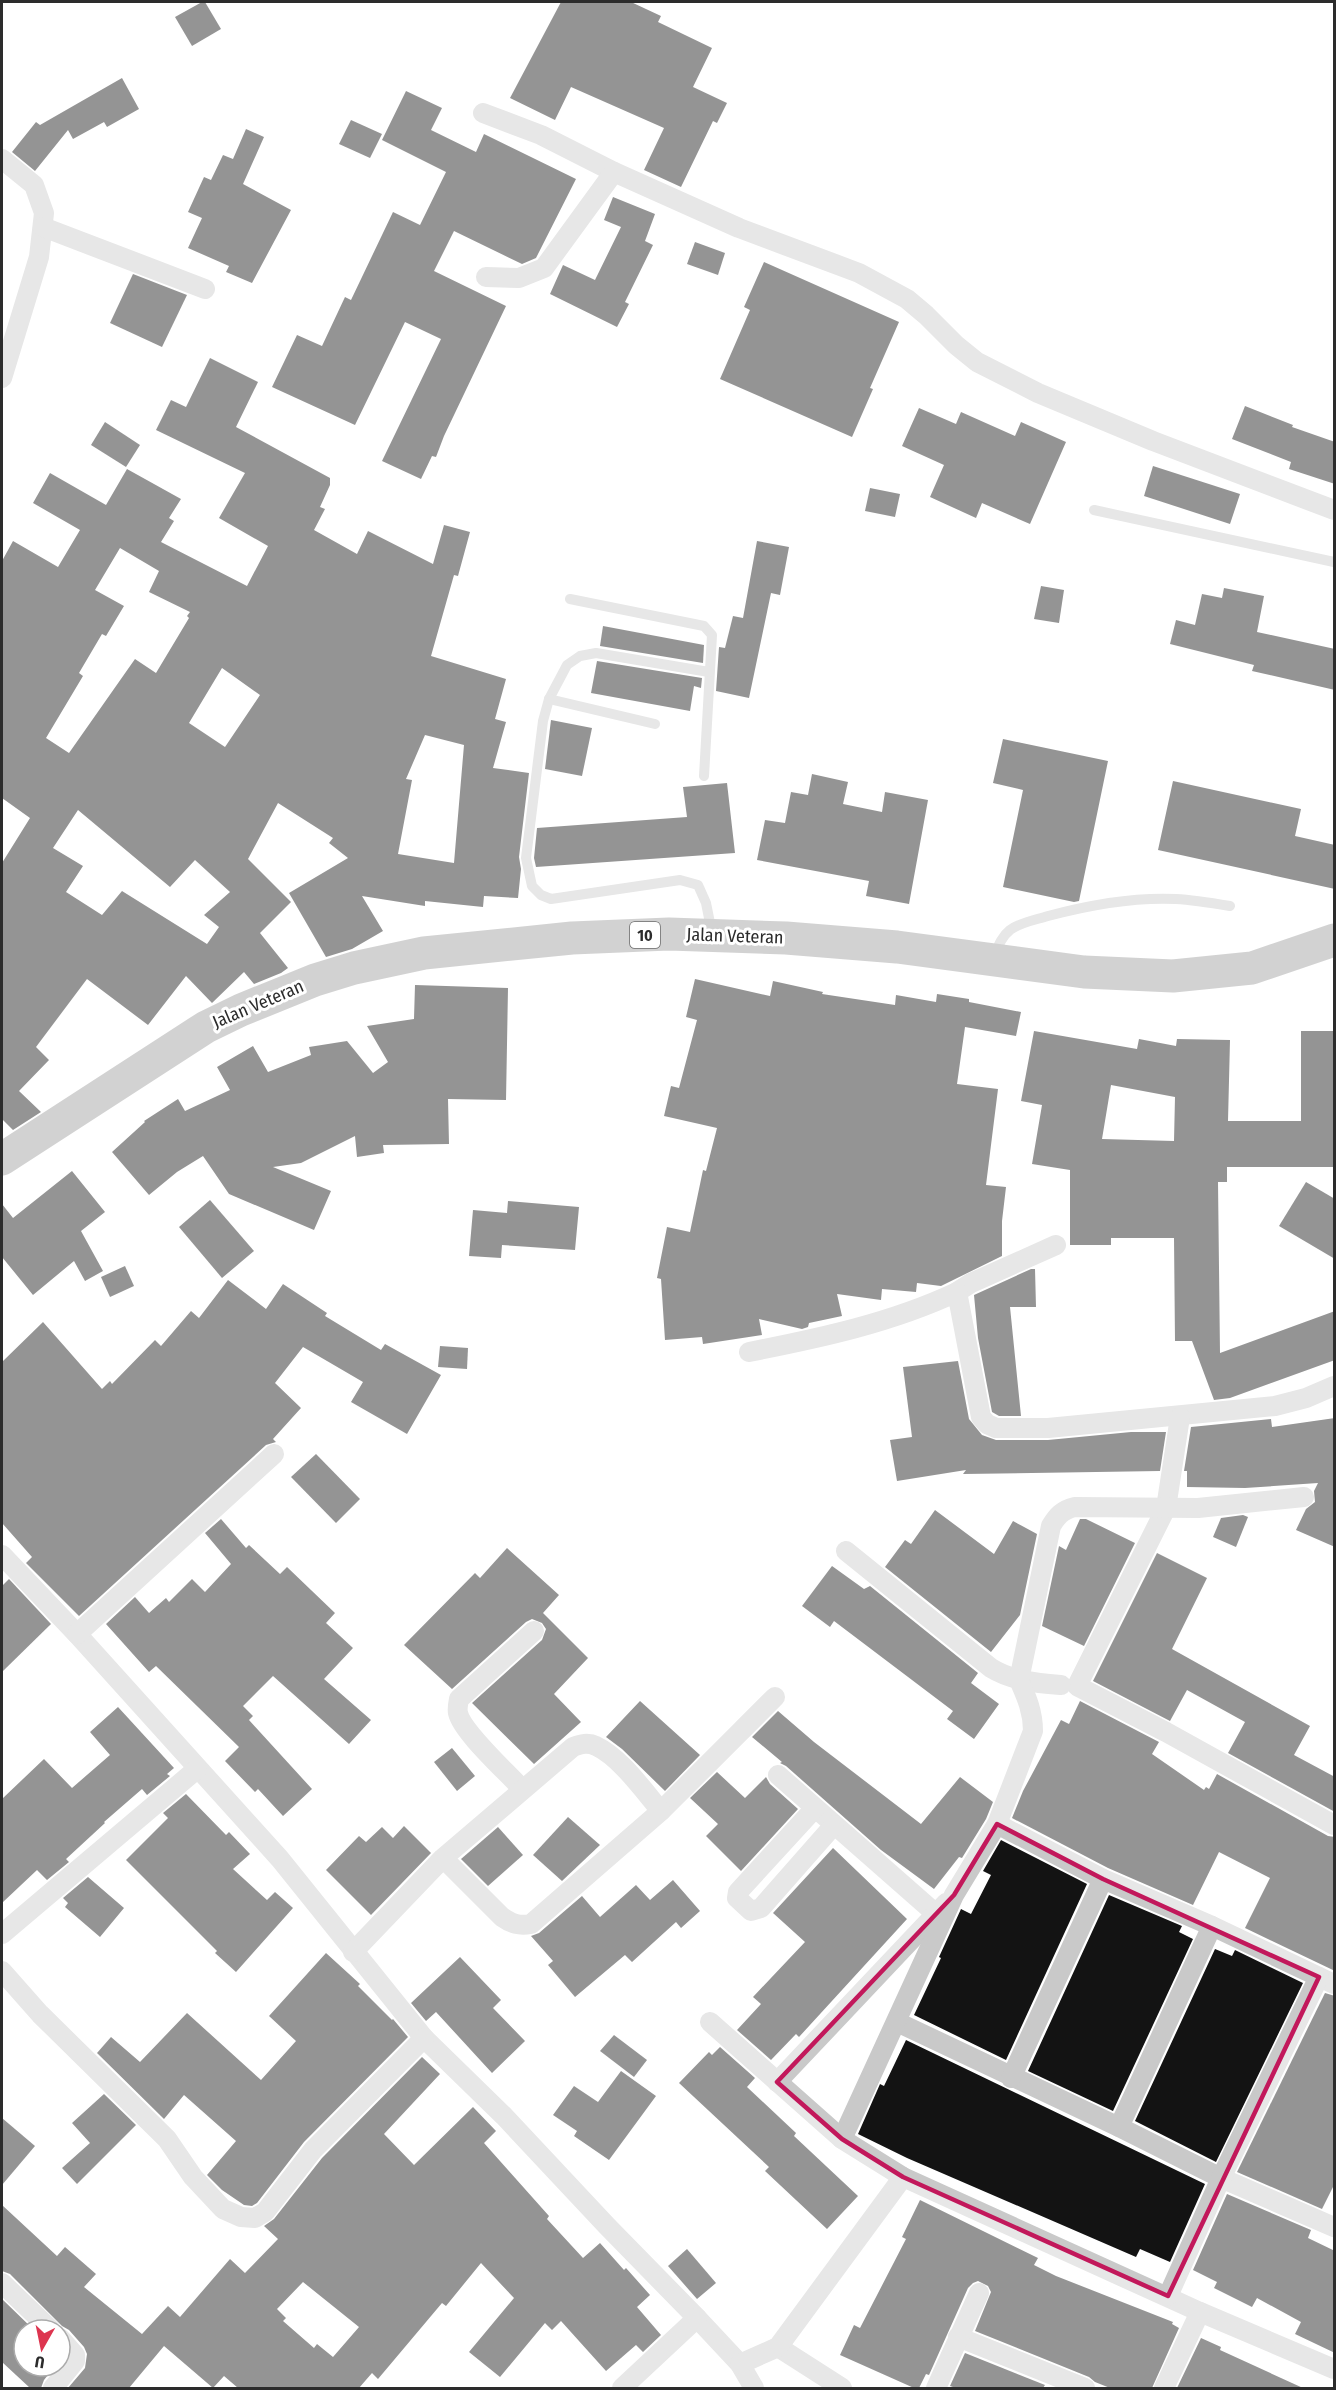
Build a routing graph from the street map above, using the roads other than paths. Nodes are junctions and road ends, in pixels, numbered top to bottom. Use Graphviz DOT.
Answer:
graph roads {
  1 [pos="483,113"];
  2 [pos="2,159"];
  3 [pos="614,172"];
  4 [pos="43,227"];
  5 [pos="486,277"];
  6 [pos="205,289"];
  7 [pos="2,378"];
  8 [pos="1094,510"];
  9 [pos="1335,510"];
  10 [pos="1335,562"];
  11 [pos="570,599"];
  12 [pos="709,672"];
  13 [pos="549,699"];
  14 [pos="655,724"];
  15 [pos="704,776"];
  16 [pos="1230,906"];
  17 [pos="712,935"];
  18 [pos="1335,940"];
  19 [pos="992,962"];
  20 [pos="2,1159"];
  21 [pos="1056,1245"];
  22 [pos="957,1292"];
  23 [pos="749,1352"];
  24 [pos="1335,1386"];
  25 [pos="1180,1417"];
  26 [pos="274,1454"];
  27 [pos="1304,1497"];
  28 [pos="1166,1508"];
  29 [pos="846,1551"];
  30 [pos="2,1555"];
  31 [pos="534,1630"];
  32 [pos="77,1634"];
  33 [pos="1019,1680"];
  34 [pos="1061,1685"];
  35 [pos="775,1697"];
  36 [pos="197,1769"];
  37 [pos="778,1775"];
  38 [pos="522,1789"];
  39 [pos="815,1808"];
  40 [pos="661,1811"];
  41 [pos="997,1824"];
  42 [pos="834,1825"];
  43 [pos="1335,1825"];
  44 [pos="443,1858"];
  45 [pos="1103,1879"];
  46 [pos="954,1895"];
  47 [pos="935,1913"];
  48 [pos="1212,1926"];
  49 [pos="2,1934"];
  50 [pos="353,1952"];
  51 [pos="2,1971"];
  52 [pos="1327,1981"];
  53 [pos="710,2022"];
  54 [pos="897,2022"];
  55 [pos="424,2038"];
  56 [pos="1011,2078"];
  57 [pos="777,2082"];
  58 [pos="1119,2127"];
  59 [pos="842,2139"];
  60 [pos="903,2177"];
  61 [pos="1221,2178"];
  62 [pos="1333,2224"];
  63 [pos="2,2283"];
  64 [pos="979,2294"];
  65 [pos="1168,2296"];
  66 [pos="1200,2312"];
  67 [pos="38,2318"];
  68 [pos="697,2318"];
  69 [pos="958,2337"];
  70 [pos="778,2347"];
  71 [pos="72,2352"];
  72 [pos="740,2364"];
  73 [pos="72,2365"];
  74 [pos="1335,2369"];
  75 [pos="1059,2384"];
  76 [pos="622,2388"];
  77 [pos="754,2388"];
  78 [pos="842,2388"];
  79 [pos="936,2388"];
  80 [pos="1085,2388"];
  81 [pos="1164,2388"];
  1 -- 3 [label="street"];
  2 -- 4 [label="street"];
  3 -- 5 [label="street"];
  3 -- 9 [label="street"];
  4 -- 6 [label="street"];
  4 -- 7 [label="street"];
  8 -- 10 [label="lane"];
  11 -- 12 [label="lane"];
  12 -- 13 [label="lane"];
  12 -- 15 [label="lane"];
  13 -- 14 [label="lane"];
  13 -- 17 [label="lane"];
  16 -- 19 [label="lane"];
  17 -- 19 [label="highway, Jalan Veteran / 10"];
  17 -- 20 [label="highway, Jalan Veteran / 10"];
  18 -- 19 [label="highway, Jalan Veteran / 10"];
  21 -- 22 [label="street"];
  22 -- 23 [label="street"];
  22 -- 25 [label="street"];
  24 -- 25 [label="street"];
  25 -- 28 [label="street"];
  26 -- 32 [label="street"];
  27 -- 28 [label="street"];
  28 -- 33 [label="street"];
  28 -- 43 [label="street"];
  29 -- 33 [label="street"];
  30 -- 32 [label="street"];
  31 -- 38 [label="street"];
  32 -- 36 [label="street"];
  33 -- 34 [label="street"];
  33 -- 41 [label="street"];
  35 -- 40 [label="street"];
  36 -- 49 [label="street"];
  36 -- 50 [label="street"];
  37 -- 39 [label="street"];
  38 -- 40 [label="street"];
  38 -- 44 [label="street"];
  39 -- 42 [label="street"];
  39 -- 42 [label="street"];
  40 -- 44 [label="street"];
  41 -- 45 [label="street"];
  41 -- 46 [label="street"];
  42 -- 47 [label="street"];
  44 -- 50 [label="street"];
  45 -- 48 [label="street"];
  45 -- 56 [label="street"];
  46 -- 47 [label="street"];
  46 -- 54 [label="street"];
  47 -- 57 [label="street"];
  48 -- 52 [label="street"];
  48 -- 58 [label="street"];
  50 -- 55 [label="street"];
  51 -- 55 [label="street"];
  52 -- 61 [label="street"];
  53 -- 57 [label="street"];
  54 -- 56 [label="street"];
  54 -- 59 [label="street"];
  55 -- 68 [label="street"];
  56 -- 58 [label="street"];
  57 -- 59 [label="street"];
  58 -- 61 [label="street"];
  59 -- 60 [label="street"];
  60 -- 65 [label="street"];
  60 -- 70 [label="street"];
  61 -- 62 [label="street"];
  61 -- 65 [label="street"];
  63 -- 67 [label="street"];
  64 -- 69 [label="street"];
  65 -- 66 [label="street"];
  66 -- 74 [label="street"];
  66 -- 81 [label="street"];
  68 -- 72 [label="street"];
  68 -- 76 [label="street"];
  69 -- 75 [label="street"];
  69 -- 79 [label="street"];
  70 -- 72 [label="street"];
  70 -- 78 [label="street"];
  71 -- 73 [label="street"];
  72 -- 77 [label="street"];
  75 -- 80 [label="street"];
}
